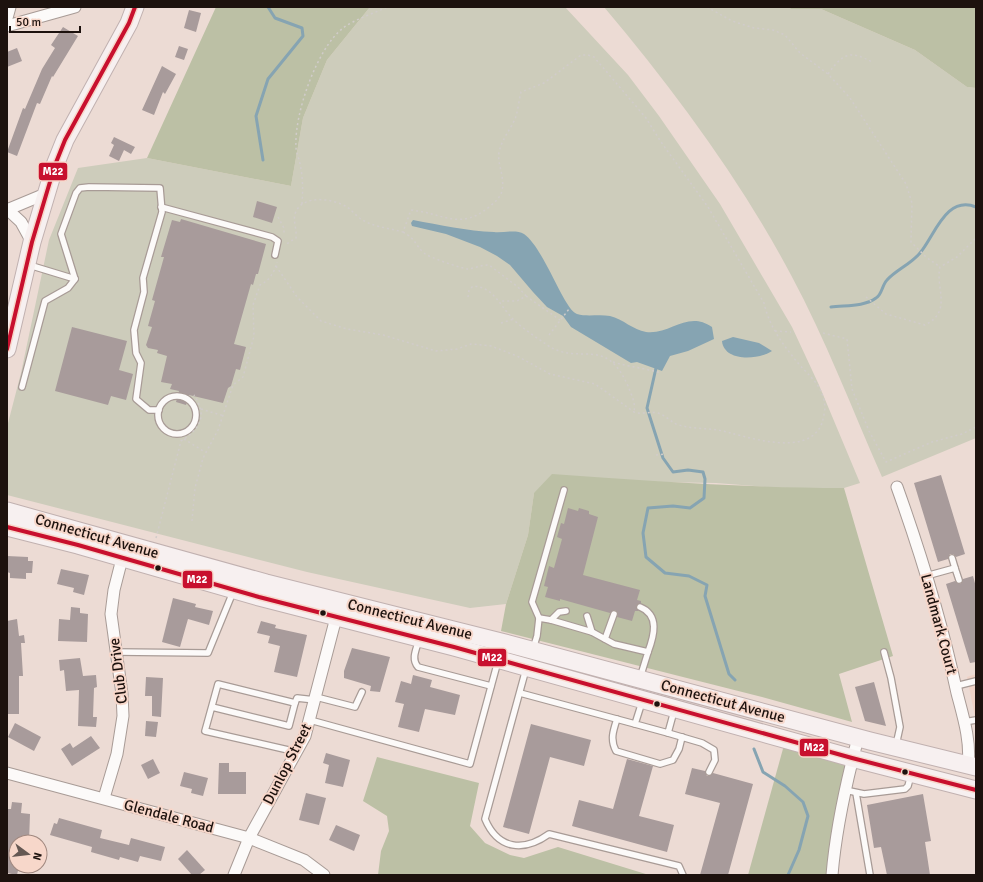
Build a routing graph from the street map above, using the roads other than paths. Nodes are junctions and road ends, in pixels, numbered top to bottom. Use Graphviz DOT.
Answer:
graph roads {
  1 [pos="10,7"];
  2 [pos="75,7"];
  3 [pos="135,7"];
  4 [pos="7,18"];
  5 [pos="7,26"];
  6 [pos="46,194"];
  7 [pos="161,207"];
  8 [pos="8,209"];
  9 [pos="32,242"];
  10 [pos="275,254"];
  11 [pos="27,265"];
  12 [pos="75,279"];
  13 [pos="7,349"];
  14 [pos="22,387"];
  15 [pos="159,410"];
  16 [pos="897,487"];
  17 [pos="564,490"];
  18 [pos="7,511"];
  19 [pos="7,527"];
  20 [pos="124,551"];
  21 [pos="952,558"];
  22 [pos="955,568"];
  23 [pos="926,576"];
  24 [pos="959,580"];
  25 [pos="234,589"];
  26 [pos="640,607"];
  27 [pos="338,609"];
  28 [pos="566,611"];
  29 [pos="614,614"];
  30 [pos="587,616"];
  31 [pos="539,618"];
  32 [pos="380,620"];
  33 [pos="551,620"];
  34 [pos="592,632"];
  35 [pos="419,637"];
  36 [pos="605,639"];
  37 [pos="532,650"];
  38 [pos="116,652"];
  39 [pos="648,652"];
  40 [pos="884,652"];
  41 [pos="498,659"];
  42 [pos="527,667"];
  43 [pos="640,679"];
  44 [pos="976,681"];
  45 [pos="491,686"];
  46 [pos="956,686"];
  47 [pos="362,692"];
  48 [pos="520,693"];
  49 [pos="316,699"];
  50 [pos="643,700"];
  51 [pos="295,703"];
  52 [pos="212,707"];
  53 [pos="675,709"];
  54 [pos="617,719"];
  55 [pos="310,720"];
  56 [pos="976,720"];
  57 [pos="964,722"];
  58 [pos="636,724"];
  59 [pos="668,733"];
  60 [pos="682,737"];
  61 [pos="858,738"];
  62 [pos="896,747"];
  63 [pos="972,747"];
  64 [pos="297,752"];
  65 [pos="852,758"];
  66 [pos="972,766"];
  67 [pos="708,772"];
  68 [pos="7,773"];
  69 [pos="911,773"];
  70 [pos="844,790"];
  71 [pos="976,790"];
  72 [pos="856,793"];
  73 [pos="104,798"];
  74 [pos="249,838"];
  75 [pos="234,875"];
  76 [pos="324,875"];
  77 [pos="683,875"];
  78 [pos="832,875"];
  79 [pos="870,875"];
  1 -- 4 [label="street"];
  2 -- 5 [label="street"];
  3 -- 6 [label="main road"];
  6 -- 8 [label="street"];
  6 -- 9 [label="main road"];
  7 -- 10 [label="lane"];
  7 -- 12 [label="lane"];
  7 -- 15 [label="lane"];
  8 -- 9 [label="street"];
  9 -- 11 [label="main road"];
  11 -- 12 [label="lane"];
  11 -- 13 [label="main road"];
  12 -- 14 [label="lane"];
  15 -- 15 [label="lane"];
  16 -- 23 [label="street, Landmark Court"];
  17 -- 31 [label="lane"];
  18 -- 20 [label="main road, Connecticut Avenue"];
  19 -- 20 [label="main road, Connecticut Avenue"];
  20 -- 25 [label="main road, Connecticut Avenue"];
  20 -- 27 [label="main road, Connecticut Avenue"];
  20 -- 38 [label="street, Club Drive"];
  21 -- 22 [label="lane"];
  22 -- 23 [label="lane"];
  22 -- 24 [label="lane"];
  23 -- 46 [label="street, Landmark Court"];
  25 -- 27 [label="main road, Connecticut Avenue"];
  25 -- 38 [label="lane"];
  26 -- 39 [label="lane"];
  27 -- 32 [label="main road, Connecticut Avenue"];
  27 -- 49 [label="street, Dunlop Street"];
  28 -- 33 [label="lane"];
  29 -- 36 [label="lane"];
  30 -- 34 [label="lane"];
  31 -- 33 [label="lane"];
  31 -- 37 [label="lane"];
  32 -- 35 [label="main road, Connecticut Avenue"];
  32 -- 37 [label="main road, Connecticut Avenue"];
  33 -- 34 [label="lane"];
  34 -- 36 [label="lane"];
  35 -- 41 [label="main road, Connecticut Avenue"];
  35 -- 45 [label="lane"];
  36 -- 39 [label="lane"];
  37 -- 43 [label="main road, Connecticut Avenue"];
  38 -- 73 [label="street, Club Drive"];
  39 -- 43 [label="lane"];
  40 -- 62 [label="lane"];
  41 -- 42 [label="main road, Connecticut Avenue"];
  41 -- 45 [label="lane"];
  42 -- 48 [label="lane"];
  42 -- 50 [label="main road, Connecticut Avenue"];
  43 -- 61 [label="main road, Connecticut Avenue"];
  44 -- 46 [label="lane"];
  45 -- 55 [label="lane"];
  46 -- 57 [label="street, Landmark Court"];
  47 -- 49 [label="lane"];
  48 -- 54 [label="lane"];
  48 -- 77 [label="lane"];
  49 -- 51 [label="lane"];
  49 -- 55 [label="street, Dunlop Street"];
  50 -- 53 [label="main road, Connecticut Avenue"];
  50 -- 58 [label="lane"];
  51 -- 52 [label="lane"];
  51 -- 52 [label="lane"];
  52 -- 64 [label="lane"];
  53 -- 59 [label="lane"];
  53 -- 65 [label="main road, Connecticut Avenue"];
  54 -- 58 [label="lane"];
  54 -- 60 [label="lane"];
  55 -- 64 [label="street, Dunlop Street"];
  56 -- 57 [label="lane"];
  57 -- 63 [label="street, Landmark Court"];
  58 -- 59 [label="lane"];
  59 -- 60 [label="lane"];
  60 -- 67 [label="lane"];
  61 -- 62 [label="main road, Connecticut Avenue"];
  61 -- 65 [label="street"];
  62 -- 66 [label="main road, Connecticut Avenue"];
  63 -- 66 [label="street, Landmark Court"];
  64 -- 74 [label="street, Dunlop Street"];
  65 -- 69 [label="main road, Connecticut Avenue"];
  65 -- 70 [label="street"];
  68 -- 73 [label="street, Glendale Road"];
  69 -- 71 [label="main road, Connecticut Avenue"];
  69 -- 72 [label="lane"];
  70 -- 72 [label="lane"];
  70 -- 78 [label="street"];
  72 -- 79 [label="lane"];
  73 -- 74 [label="street, Glendale Road"];
  74 -- 75 [label="street, Dunlop Street"];
  74 -- 76 [label="street, Glendale Road"];
}
